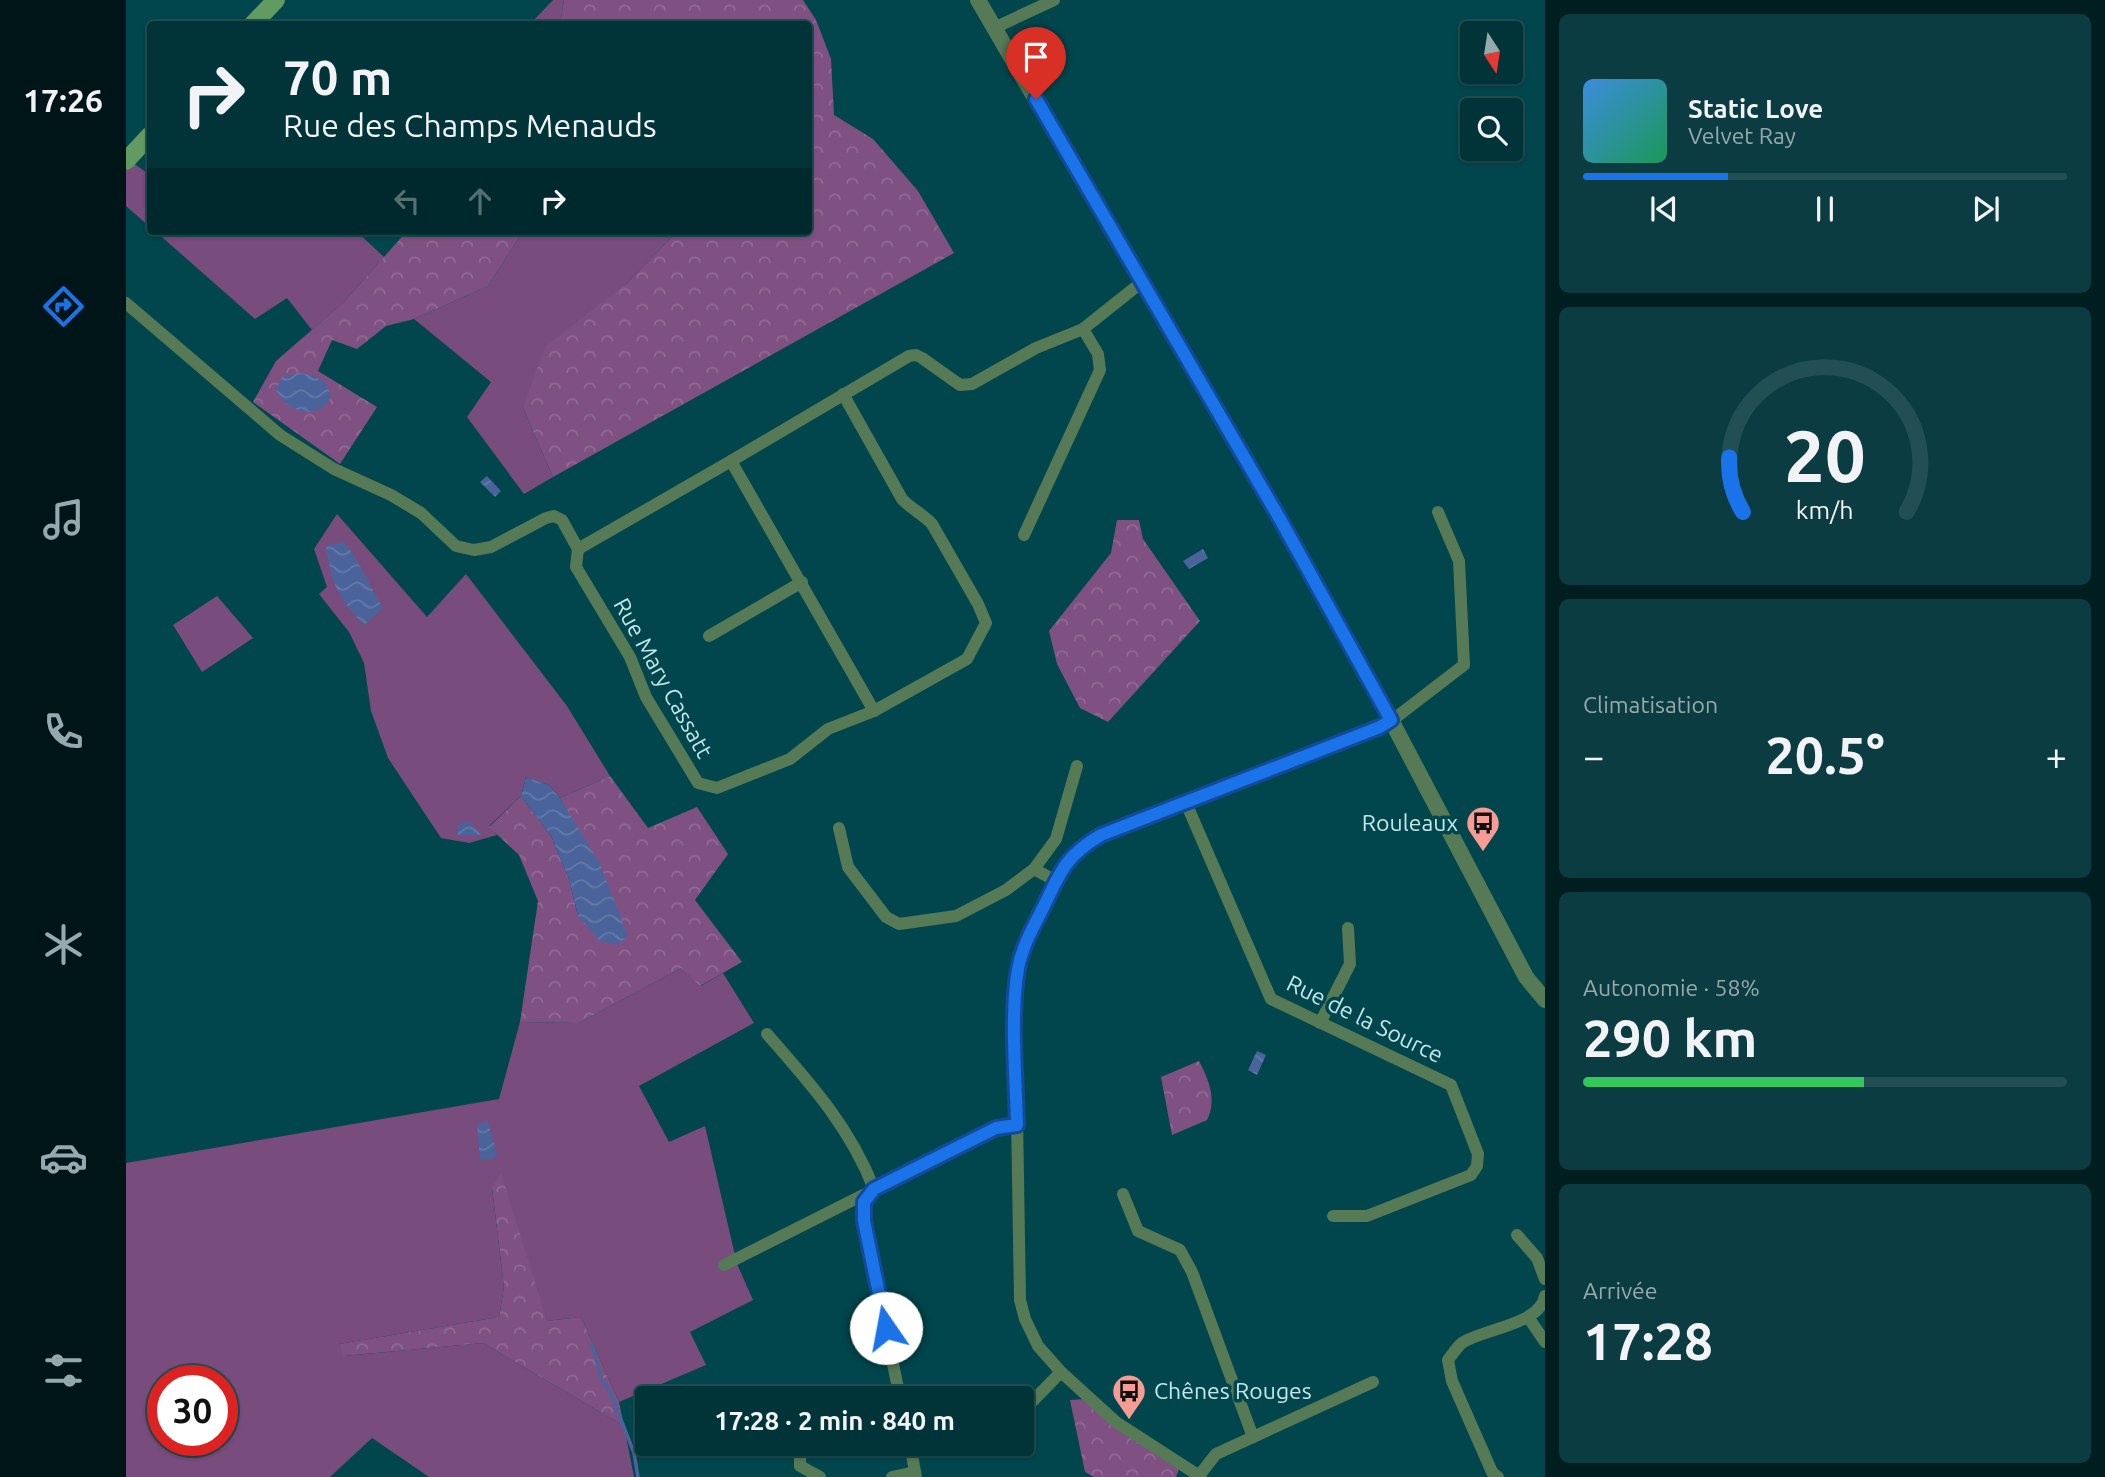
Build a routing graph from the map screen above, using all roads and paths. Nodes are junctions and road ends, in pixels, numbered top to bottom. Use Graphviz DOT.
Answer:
graph roads {
  1 [pos="276,0"];
  2 [pos="978,0"];
  3 [pos="1054,0"];
  4 [pos="256,21"];
  5 [pos="994,28"];
  6 [pos="147,138"];
  7 [pos="126,161"];
  8 [pos="1142,282"];
  9 [pos="126,303"];
  10 [pos="1083,329"];
  11 [pos="843,394"];
  12 [pos="731,461"];
  13 [pos="1438,512"];
  14 [pos="1024,535"];
  15 [pos="578,549"];
  16 [pos="802,583"];
  17 [pos="709,636"];
  18 [pos="874,711"];
  19 [pos="1391,720"];
  20 [pos="1077,766"];
  21 [pos="1186,803"];
  22 [pos="839,828"];
  23 [pos="1034,869"];
  24 [pos="1054,880"];
  25 [pos="1348,928"];
  26 [pos="1545,1000"];
  27 [pos="1320,1023"];
  28 [pos="767,1034"];
  29 [pos="1017,1125"];
  30 [pos="874,1189"];
  31 [pos="1124,1194"];
  32 [pos="1333,1216"];
  33 [pos="1517,1236"];
  34 [pos="724,1265"];
  35 [pos="1545,1279"];
  36 [pos="1545,1296"];
  37 [pos="1528,1317"];
  38 [pos="1545,1342"];
  39 [pos="1061,1372"];
  40 [pos="1373,1382"];
  41 [pos="898,1386"];
  42 [pos="1034,1400"];
  43 [pos="1253,1437"];
  44 [pos="912,1456"];
  45 [pos="797,1472"];
  46 [pos="915,1474"];
  47 [pos="820,1477"];
  48 [pos="891,1477"];
  49 [pos="1200,1477"];
  50 [pos="1498,1477"];
  1 -- 4 [label="main road"];
  2 -- 5 [label="street"];
  3 -- 5 [label="street"];
  5 -- 8 [label="street"];
  6 -- 7 [label="main road"];
  8 -- 10 [label="street"];
  8 -- 19 [label="street"];
  9 -- 15 [label="street, Rue Mary Cassatt"];
  10 -- 11 [label="street"];
  10 -- 14 [label="street"];
  11 -- 12 [label="street"];
  11 -- 18 [label="street, Rue Mary Cassatt"];
  12 -- 15 [label="street"];
  12 -- 16 [label="street"];
  13 -- 19 [label="street"];
  15 -- 18 [label="street, Rue Mary Cassatt"];
  16 -- 17 [label="street"];
  16 -- 18 [label="street"];
  19 -- 21 [label="street"];
  19 -- 26 [label="street"];
  20 -- 23 [label="street"];
  21 -- 24 [label="street"];
  21 -- 27 [label="street, Rue de la Source"];
  22 -- 23 [label="street"];
  23 -- 24 [label="street"];
  24 -- 29 [label="street"];
  25 -- 27 [label="street"];
  27 -- 32 [label="street, Rue de la Source"];
  28 -- 30 [label="street"];
  29 -- 30 [label="street"];
  29 -- 39 [label="street"];
  30 -- 34 [label="street"];
  30 -- 41 [label="street"];
  31 -- 43 [label="street"];
  33 -- 35 [label="street"];
  36 -- 37 [label="street"];
  37 -- 38 [label="street"];
  37 -- 50 [label="street"];
  39 -- 42 [label="street"];
  39 -- 49 [label="street"];
  40 -- 43 [label="street"];
  43 -- 49 [label="street"];
  44 -- 46 [label="street"];
  45 -- 47 [label="street"];
  46 -- 48 [label="street"];
}
